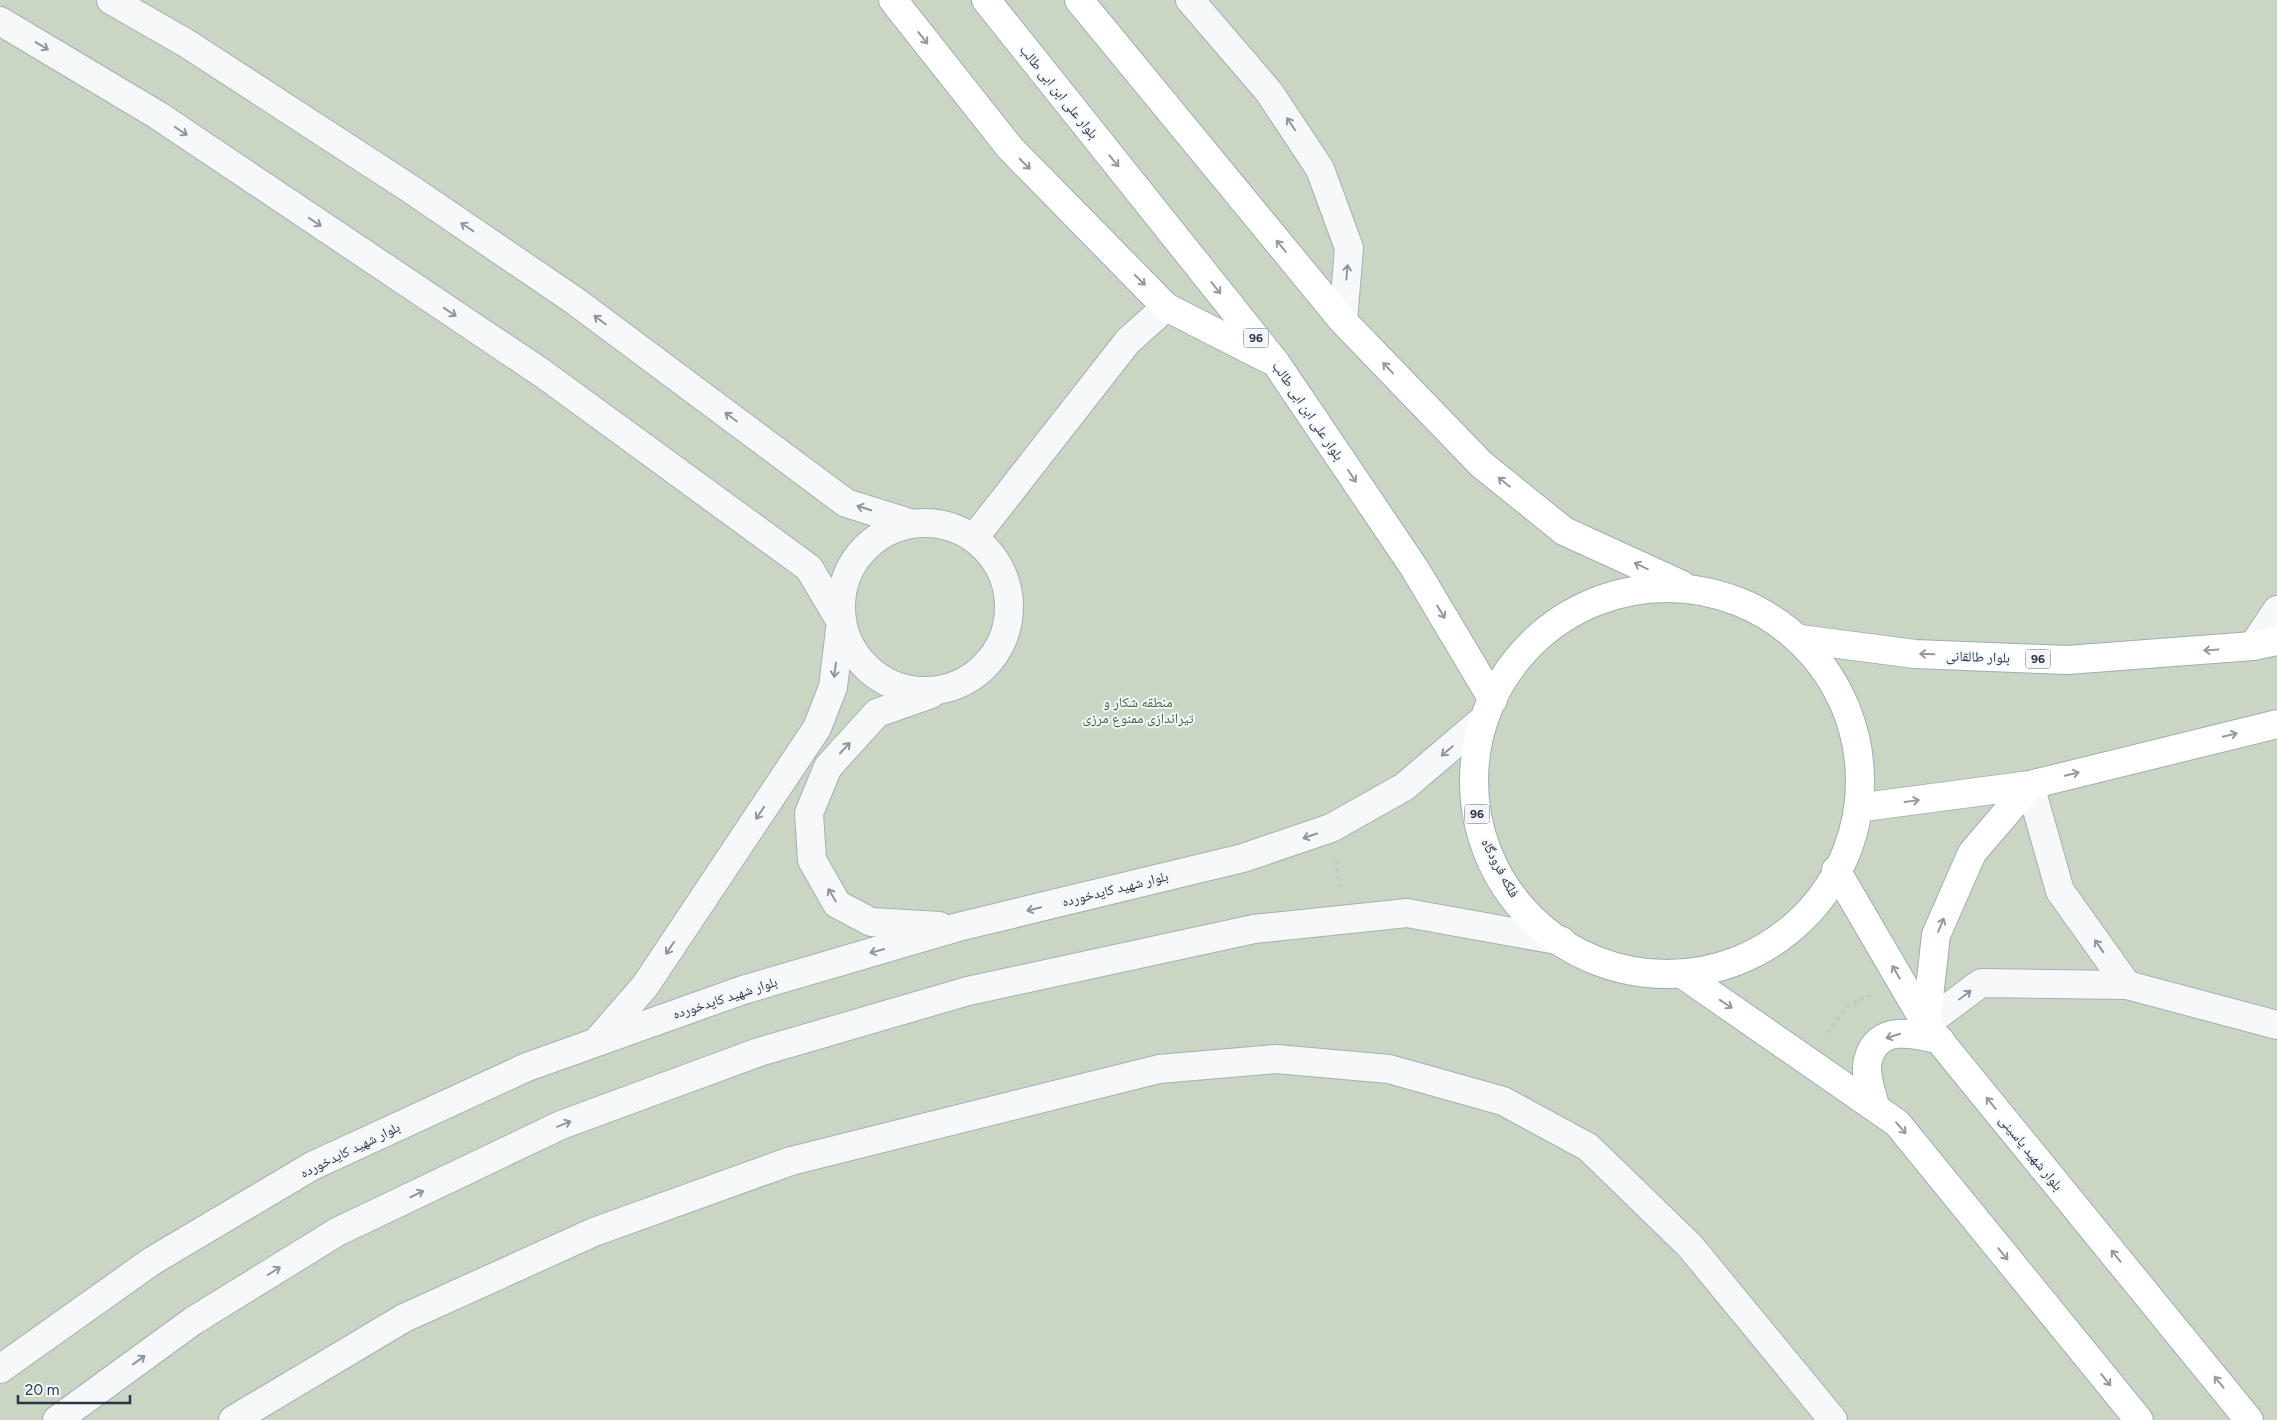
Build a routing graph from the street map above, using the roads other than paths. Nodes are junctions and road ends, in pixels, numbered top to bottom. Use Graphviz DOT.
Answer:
graph roads {
  1 [pos="111,0"];
  2 [pos="892,0"];
  3 [pos="986,0"];
  4 [pos="1079,0"];
  5 [pos="1190,0"];
  6 [pos="0,21"];
  7 [pos="1166,307"];
  8 [pos="1343,321"];
  9 [pos="1276,363"];
  10 [pos="910,523"];
  11 [pos="974,538"];
  12 [pos="1685,587"];
  13 [pos="2277,610"];
  14 [pos="840,622"];
  15 [pos="1800,639"];
  16 [pos="2265,644"];
  17 [pos="940,692"];
  18 [pos="1489,710"];
  19 [pos="2277,724"];
  20 [pos="2030,785"];
  21 [pos="1864,807"];
  22 [pos="1836,870"];
  23 [pos="958,927"];
  24 [pos="1562,941"];
  25 [pos="1685,976"];
  26 [pos="2127,986"];
  27 [pos="2277,1025"];
  28 [pos="1933,1032"];
  29 [pos="596,1042"];
  30 [pos="1875,1106"];
  31 [pos="0,1369"];
  32 [pos="57,1420"];
  33 [pos="233,1420"];
  34 [pos="1833,1420"];
  35 [pos="2139,1420"];
  36 [pos="2249,1420"];
  10 -- 1 [label="street, one-way"];
  2 -- 7 [label="main road, one-way"];
  3 -- 9 [label="main road, بلوار علی ابن ابی طالب / 96, one-way"];
  8 -- 4 [label="main road, 96, one-way"];
  8 -- 5 [label="street, one-way"];
  6 -- 14 [label="street, one-way"];
  7 -- 9 [label="main road"];
  7 -- 11 [label="street"];
  12 -- 8 [label="main road, 96, one-way"];
  9 -- 18 [label="main road, بلوار علی ابن ابی طالب / 96, one-way"];
  10 -- 11 [label="street"];
  10 -- 14 [label="street"];
  11 -- 17 [label="street"];
  12 -- 15 [label="main road, فلکه فرودگاه / 96"];
  12 -- 18 [label="main road, فلکه فرودگاه / 96"];
  13 -- 16 [label="street"];
  14 -- 17 [label="street"];
  14 -- 29 [label="street, one-way"];
  16 -- 15 [label="main road, بلوار طالقانی / 96, one-way"];
  15 -- 21 [label="main road, فلکه فرودگاه / 96"];
  23 -- 17 [label="street, one-way"];
  18 -- 23 [label="street, بلوار شهید کایدخورده, one-way"];
  18 -- 24 [label="main road, فلکه فرودگاه / 96"];
  20 -- 19 [label="main road, one-way"];
  21 -- 20 [label="main road, one-way"];
  26 -- 20 [label="street, one-way"];
  28 -- 20 [label="main road, one-way"];
  21 -- 22 [label="main road, فلکه فرودگاه / 96"];
  22 -- 25 [label="main road, فلکه فرودگاه / 96"];
  28 -- 22 [label="main road, بلوار شهید یاسینی, one-way"];
  23 -- 29 [label="street, بلوار شهید کایدخورده, one-way"];
  24 -- 25 [label="main road, فلکه فرودگاه / 96"];
  32 -- 24 [label="street, one-way"];
  25 -- 30 [label="main road, one-way"];
  26 -- 27 [label="street"];
  28 -- 26 [label="street, one-way"];
  28 -- 30 [label="main road, one-way"];
  36 -- 28 [label="main road, بلوار شهید یاسینی, one-way"];
  29 -- 31 [label="street, بلوار شهید کایدخورده"];
  30 -- 35 [label="main road, one-way"];
  33 -- 34 [label="street"];
}
